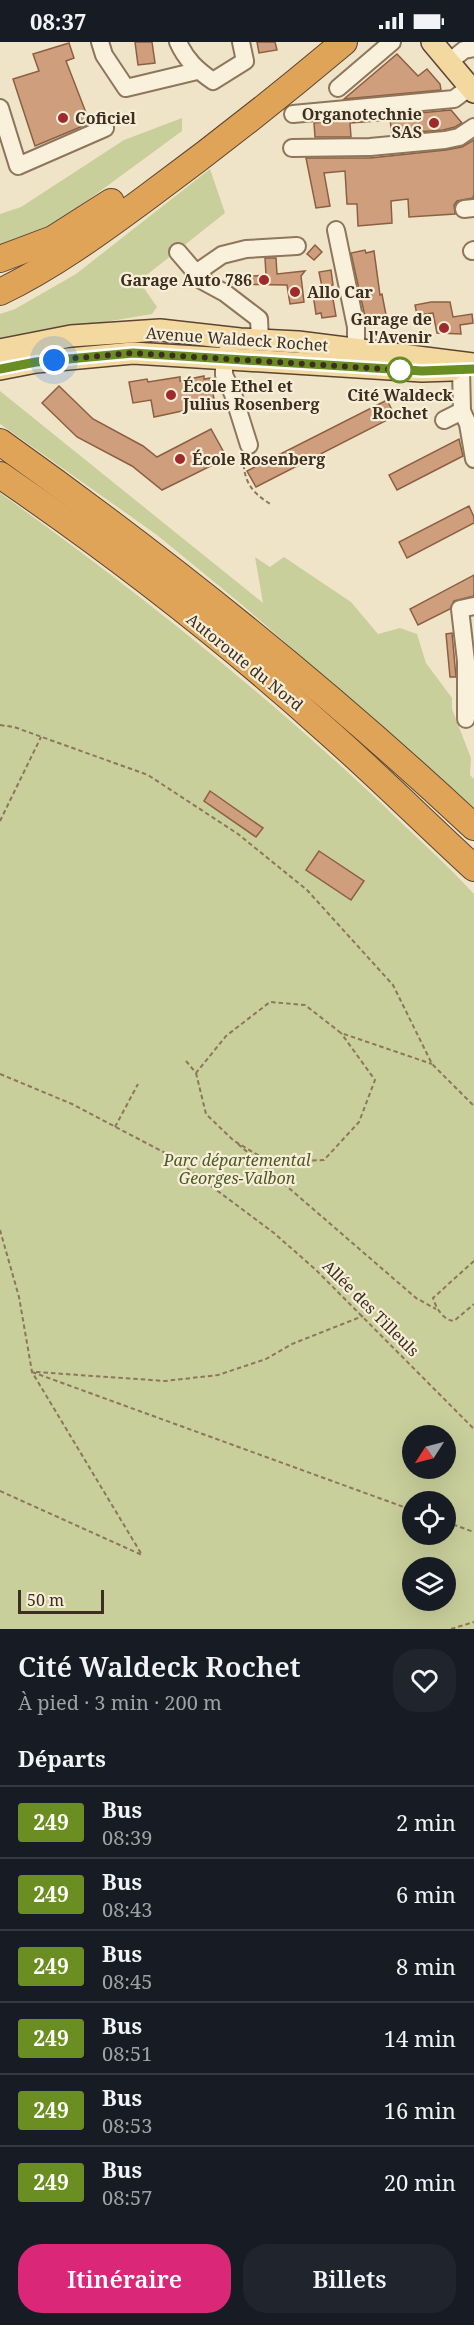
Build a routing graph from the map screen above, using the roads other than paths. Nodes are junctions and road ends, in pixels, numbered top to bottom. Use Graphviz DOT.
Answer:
graph roads {
  1 [pos="100,42"];
  2 [pos="178,42"];
  3 [pos="241,42"];
  4 [pos="318,42"];
  5 [pos="344,42"];
  6 [pos="392,42"];
  7 [pos="432,42"];
  8 [pos="474,48"];
  9 [pos="449,62"];
  10 [pos="197,71"];
  11 [pos="338,88"];
  12 [pos="472,89"];
  13 [pos="0,108"];
  14 [pos="293,114"];
  15 [pos="474,127"];
  16 [pos="105,128"];
  17 [pos="292,148"];
  18 [pos="196,150"];
  19 [pos="336,230"];
  20 [pos="297,246"];
  21 [pos="178,252"];
  22 [pos="0,259"];
  23 [pos="196,273"];
  24 [pos="0,292"];
  25 [pos="250,339"];
  26 [pos="356,348"];
  27 [pos="0,350"];
  28 [pos="224,357"];
  29 [pos="470,367"];
  30 [pos="0,369"];
  31 [pos="462,411"];
  32 [pos="444,420"];
  33 [pos="0,442"];
  34 [pos="249,446"];
  35 [pos="474,459"];
  36 [pos="0,475"];
  37 [pos="474,606"];
  38 [pos="466,719"];
  39 [pos="474,827"];
  40 [pos="472,867"];
  1 -- 10 [label="street"];
  2 -- 10 [label="street"];
  3 -- 10 [label="street"];
  4 -- 18 [label="highway"];
  5 -- 18 [label="highway"];
  6 -- 11 [label="street"];
  7 -- 9 [label="main road"];
  8 -- 9 [label="street"];
  9 -- 12 [label="main road"];
  12 -- 14 [label="street"];
  13 -- 16 [label="street"];
  15 -- 17 [label="street"];
  18 -- 22 [label="highway"];
  18 -- 24 [label="highway"];
  19 -- 26 [label="street"];
  20 -- 23 [label="street"];
  21 -- 23 [label="street"];
  23 -- 25 [label="street"];
  25 -- 26 [label="main road, Avenue Waldeck Rochet"];
  25 -- 27 [label="main road, Avenue Waldeck Rochet"];
  25 -- 28 [label="street"];
  26 -- 29 [label="main road, Avenue Waldeck Rochet"];
  28 -- 29 [label="main road, Avenue Waldeck Rochet"];
  28 -- 30 [label="main road, Avenue Waldeck Rochet"];
  28 -- 34 [label="street"];
  29 -- 31 [label="street"];
  31 -- 32 [label="street"];
  31 -- 35 [label="street"];
  33 -- 39 [label="highway, Autoroute du Nord"];
  36 -- 40 [label="highway, Autoroute du Nord"];
  37 -- 38 [label="street"];
}
